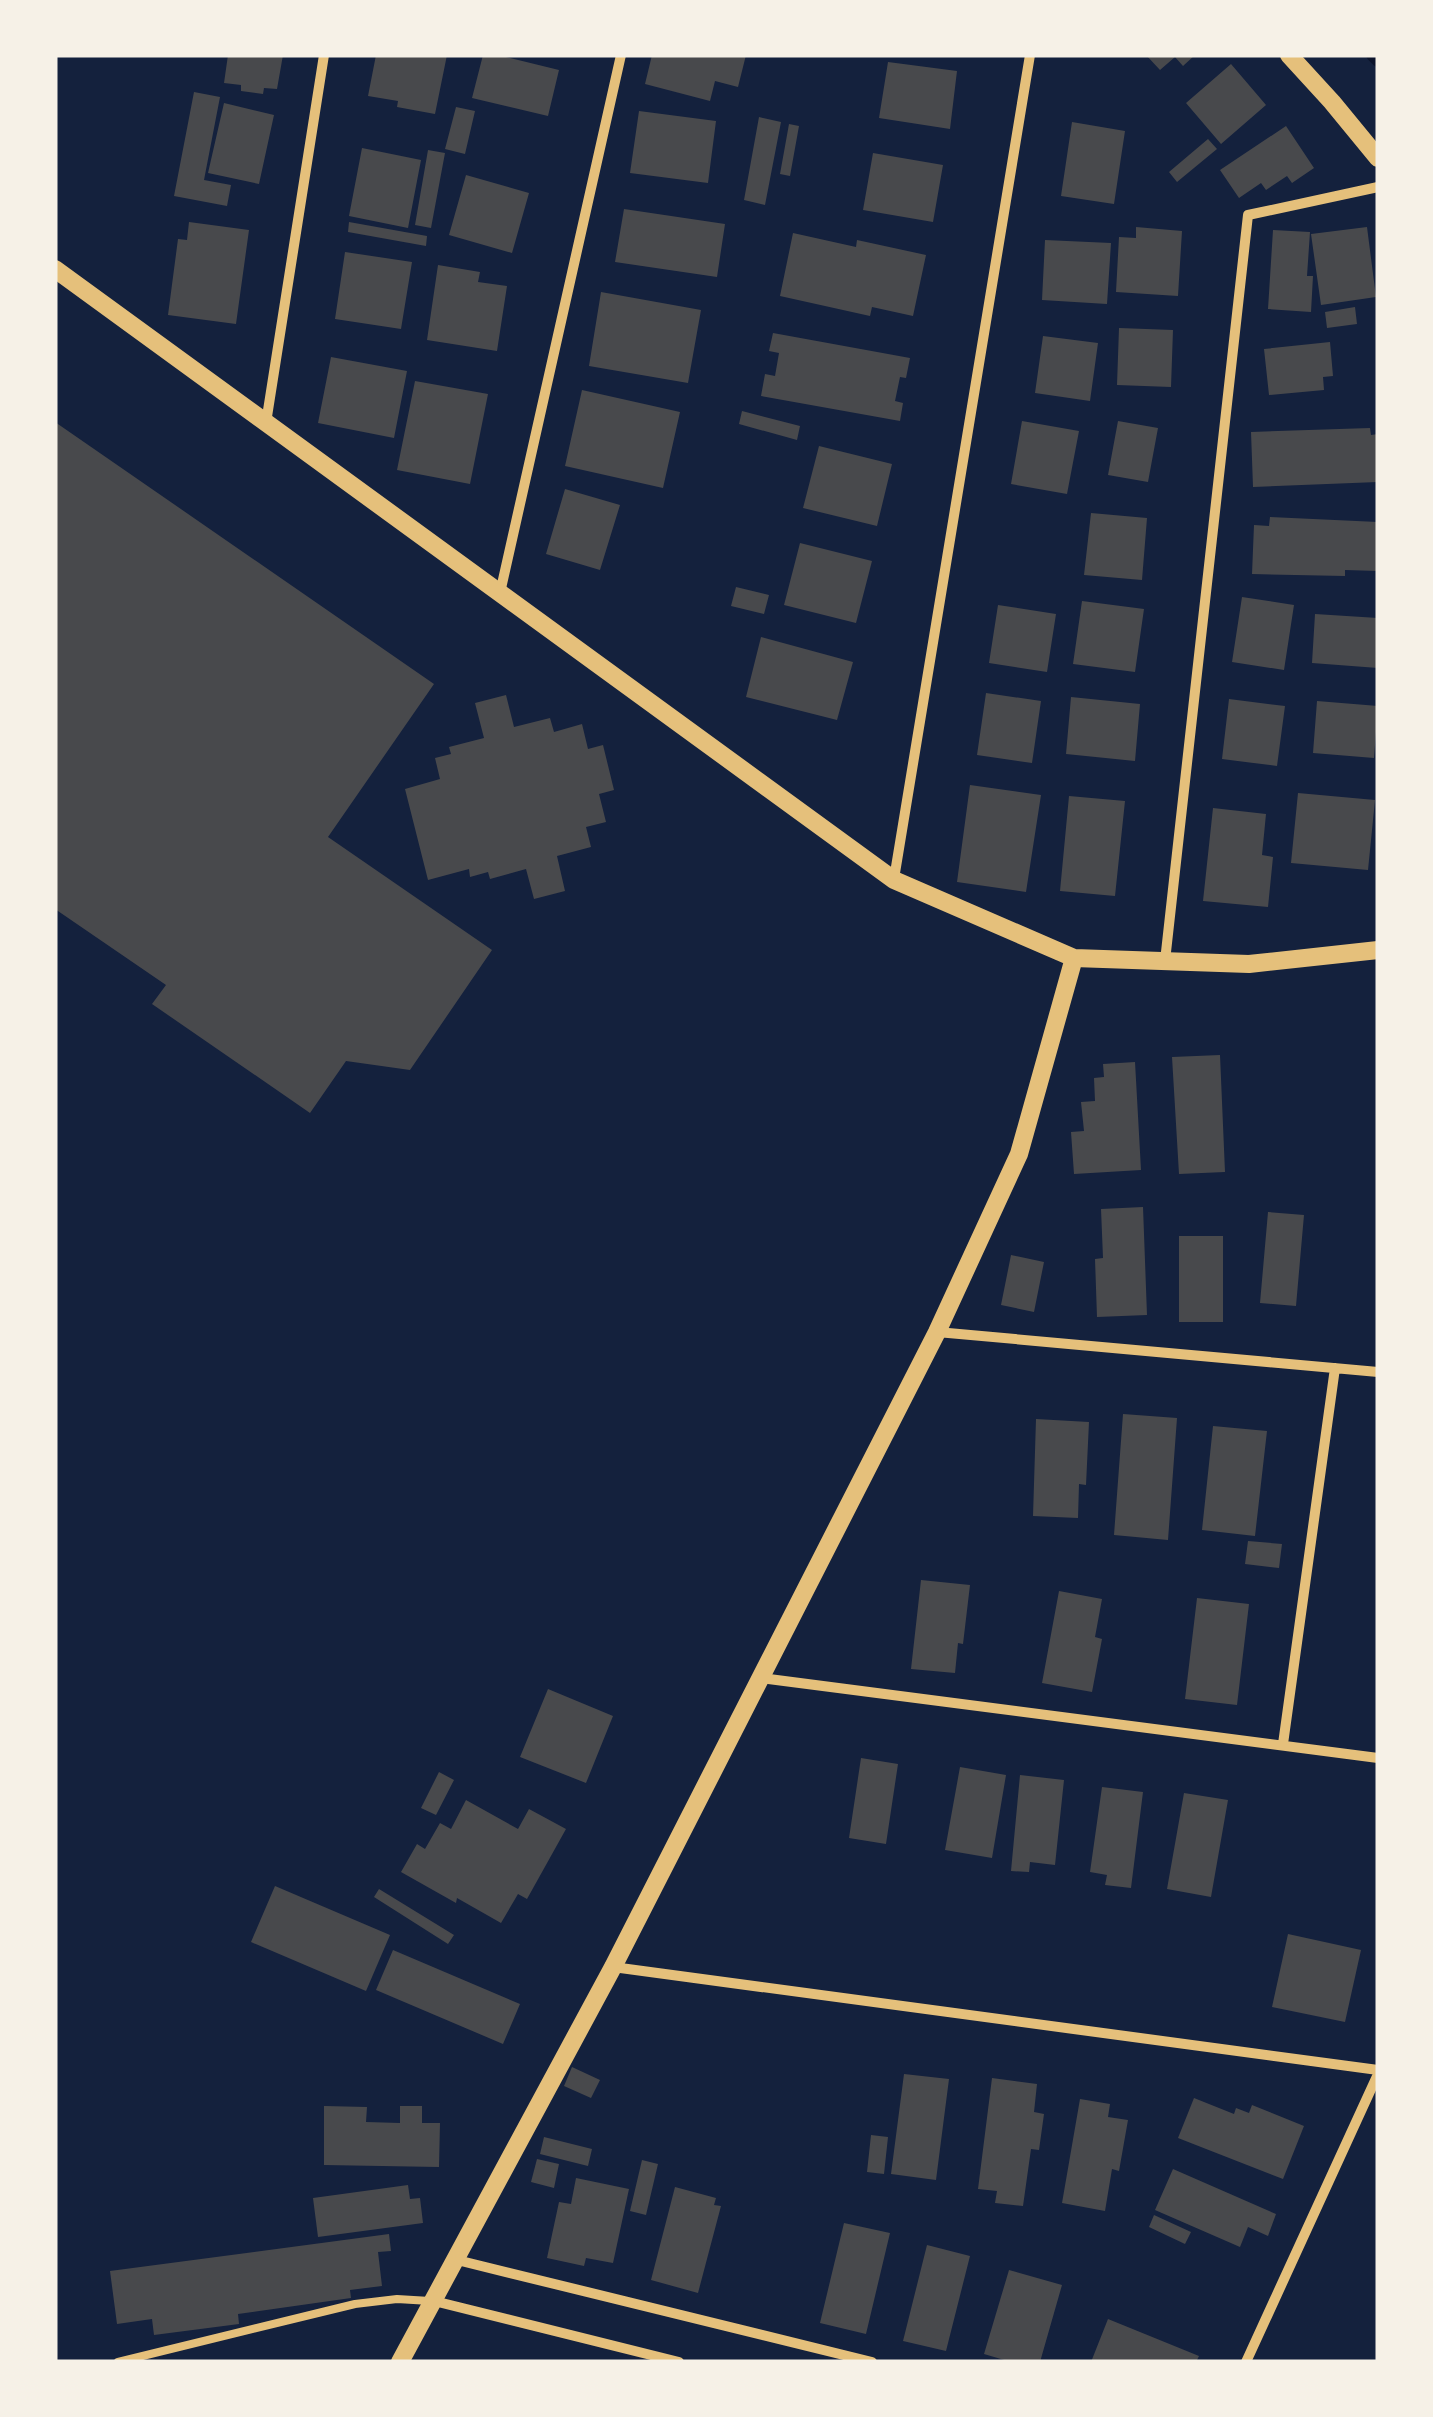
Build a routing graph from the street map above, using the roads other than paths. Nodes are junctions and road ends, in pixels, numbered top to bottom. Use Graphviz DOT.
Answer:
graph roads {
  1 [pos="324,55"];
  2 [pos="620,55"];
  3 [pos="1030,55"];
  4 [pos="1288,55"];
  5 [pos="1378,158"];
  6 [pos="1378,187"];
  7 [pos="55,269"];
  8 [pos="266,424"];
  9 [pos="500,593"];
  10 [pos="894,880"];
  11 [pos="1378,950"];
  12 [pos="1074,958"];
  13 [pos="1165,961"];
  14 [pos="936,1332"];
  15 [pos="1335,1368"];
  16 [pos="1378,1372"];
  17 [pos="760,1678"];
  18 [pos="1284,1744"];
  19 [pos="1378,1758"];
  20 [pos="614,1967"];
  21 [pos="1378,2072"];
  22 [pos="457,2260"];
  23 [pos="434,2301"];
  24 [pos="118,2362"];
  25 [pos="400,2362"];
  26 [pos="679,2362"];
  27 [pos="872,2362"];
  28 [pos="1246,2362"];
  1 -- 8 [label="street"];
  2 -- 9 [label="street"];
  3 -- 10 [label="street"];
  4 -- 5 [label="street"];
  6 -- 13 [label="street"];
  7 -- 8 [label="street"];
  8 -- 9 [label="street"];
  9 -- 10 [label="street"];
  10 -- 12 [label="street"];
  11 -- 13 [label="street"];
  12 -- 13 [label="street"];
  12 -- 14 [label="street"];
  14 -- 15 [label="street"];
  14 -- 17 [label="street"];
  15 -- 16 [label="street"];
  15 -- 18 [label="street"];
  17 -- 18 [label="street"];
  17 -- 20 [label="street"];
  18 -- 19 [label="street"];
  20 -- 21 [label="street"];
  20 -- 22 [label="street"];
  21 -- 28 [label="street"];
  22 -- 23 [label="street"];
  22 -- 27 [label="street"];
  23 -- 24 [label="lane"];
  23 -- 25 [label="street"];
  23 -- 26 [label="street"];
}
